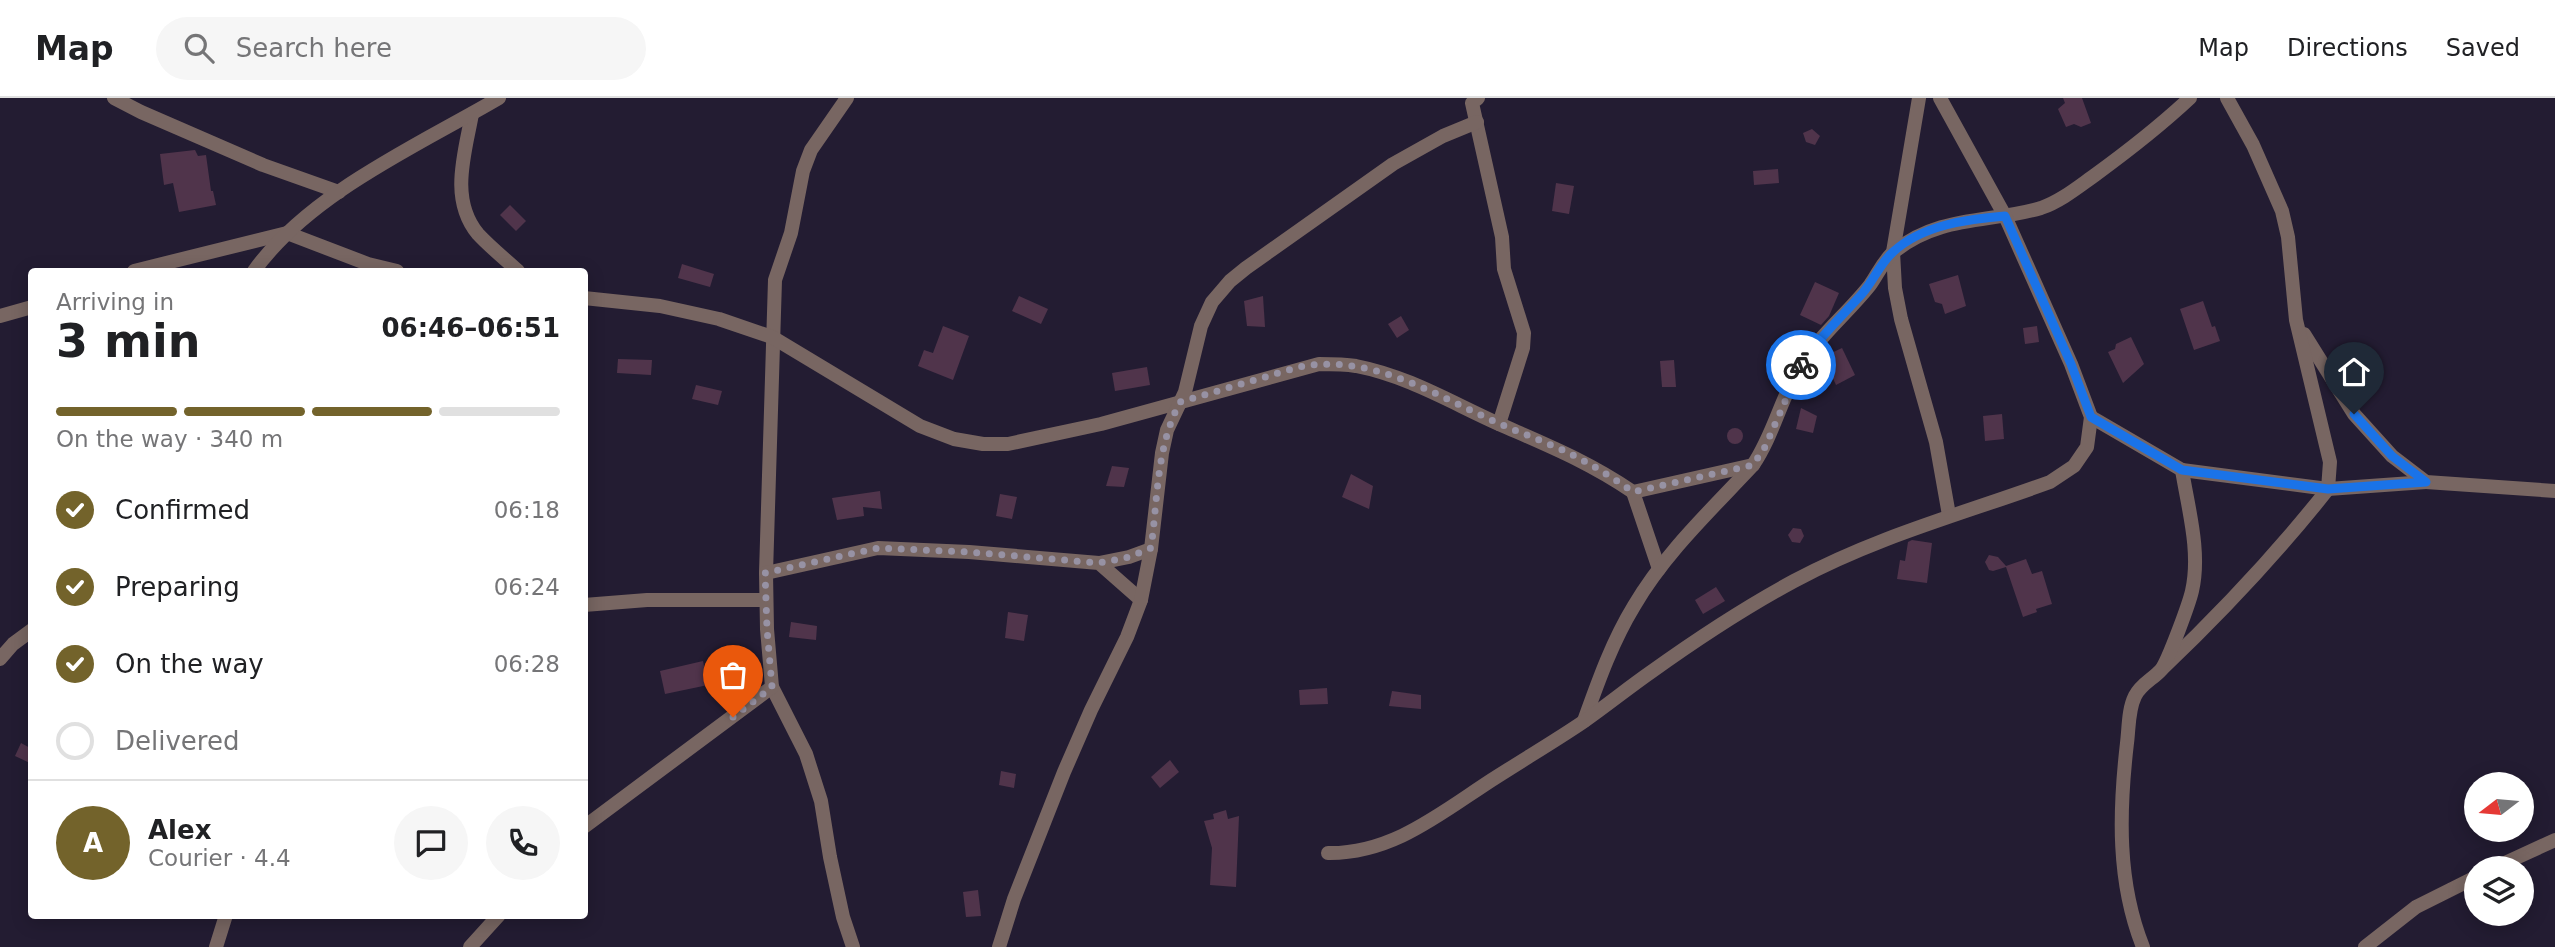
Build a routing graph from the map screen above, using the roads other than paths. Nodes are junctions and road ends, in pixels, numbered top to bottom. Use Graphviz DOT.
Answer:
graph roads {
  1 [pos="114,98"];
  2 [pos="499,98"];
  3 [pos="846,98"];
  4 [pos="1919,98"];
  5 [pos="1940,98"];
  6 [pos="2190,98"];
  7 [pos="2227,98"];
  8 [pos="1474,100"];
  9 [pos="472,114"];
  10 [pos="1477,122"];
  11 [pos="340,192"];
  12 [pos="2005,216"];
  13 [pos="287,233"];
  14 [pos="1893,252"];
  15 [pos="146,268"];
  16 [pos="257,268"];
  17 [pos="385,268"];
  18 [pos="515,268"];
  19 [pos="588,298"];
  20 [pos="28,308"];
  21 [pos="0,316"];
  22 [pos="2296,320"];
  23 [pos="772,337"];
  24 [pos="1180,402"];
  25 [pos="2091,417"];
  26 [pos="1499,424"];
  27 [pos="1753,465"];
  28 [pos="2182,470"];
  29 [pos="2426,482"];
  30 [pos="2328,489"];
  31 [pos="2555,491"];
  32 [pos="1633,492"];
  33 [pos="1950,515"];
  34 [pos="1151,548"];
  35 [pos="1099,563"];
  36 [pos="1659,569"];
  37 [pos="765,573"];
  38 [pos="766,600"];
  39 [pos="1141,600"];
  40 [pos="588,605"];
  41 [pos="28,633"];
  42 [pos="0,659"];
  43 [pos="2162,669"];
  44 [pos="772,687"];
  45 [pos="1583,722"];
  46 [pos="588,824"];
  47 [pos="2555,840"];
  48 [pos="1328,853"];
  49 [pos="2520,856"];
  50 [pos="2464,883"];
  51 [pos="225,919"];
  52 [pos="495,919"];
  53 [pos="216,947"];
  54 [pos="470,947"];
  55 [pos="853,947"];
  56 [pos="999,947"];
  57 [pos="2143,947"];
  58 [pos="2365,947"];
  1 -- 11 [label="street"];
  2 -- 9 [label="street"];
  3 -- 23 [label="street"];
  4 -- 14 [label="street"];
  5 -- 12 [label="street"];
  6 -- 12 [label="street"];
  7 -- 22 [label="street"];
  8 -- 10 [label="street"];
  9 -- 11 [label="street"];
  9 -- 18 [label="street"];
  10 -- 24 [label="street"];
  10 -- 26 [label="street"];
  11 -- 13 [label="street"];
  12 -- 14 [label="street"];
  12 -- 25 [label="street"];
  13 -- 15 [label="street"];
  13 -- 16 [label="street"];
  13 -- 17 [label="street"];
  14 -- 27 [label="street"];
  14 -- 33 [label="street"];
  19 -- 23 [label="street"];
  20 -- 21 [label="street"];
  22 -- 29 [label="street"];
  22 -- 30 [label="street"];
  23 -- 24 [label="street"];
  23 -- 37 [label="street"];
  24 -- 26 [label="street"];
  24 -- 34 [label="street"];
  25 -- 28 [label="street"];
  25 -- 33 [label="street"];
  26 -- 32 [label="street"];
  27 -- 32 [label="street"];
  27 -- 36 [label="street"];
  28 -- 30 [label="street"];
  28 -- 43 [label="street"];
  29 -- 30 [label="street"];
  29 -- 31 [label="street"];
  30 -- 43 [label="street"];
  32 -- 36 [label="street"];
  33 -- 45 [label="street"];
  34 -- 35 [label="street"];
  34 -- 39 [label="street"];
  35 -- 37 [label="street"];
  35 -- 39 [label="street"];
  36 -- 45 [label="street"];
  37 -- 38 [label="street"];
  38 -- 40 [label="street"];
  38 -- 44 [label="street"];
  39 -- 56 [label="street"];
  41 -- 42 [label="street"];
  43 -- 57 [label="street"];
  44 -- 46 [label="street"];
  44 -- 55 [label="street"];
  45 -- 48 [label="street"];
  47 -- 49 [label="street"];
  50 -- 58 [label="street"];
  51 -- 53 [label="street"];
  52 -- 54 [label="street"];
}
